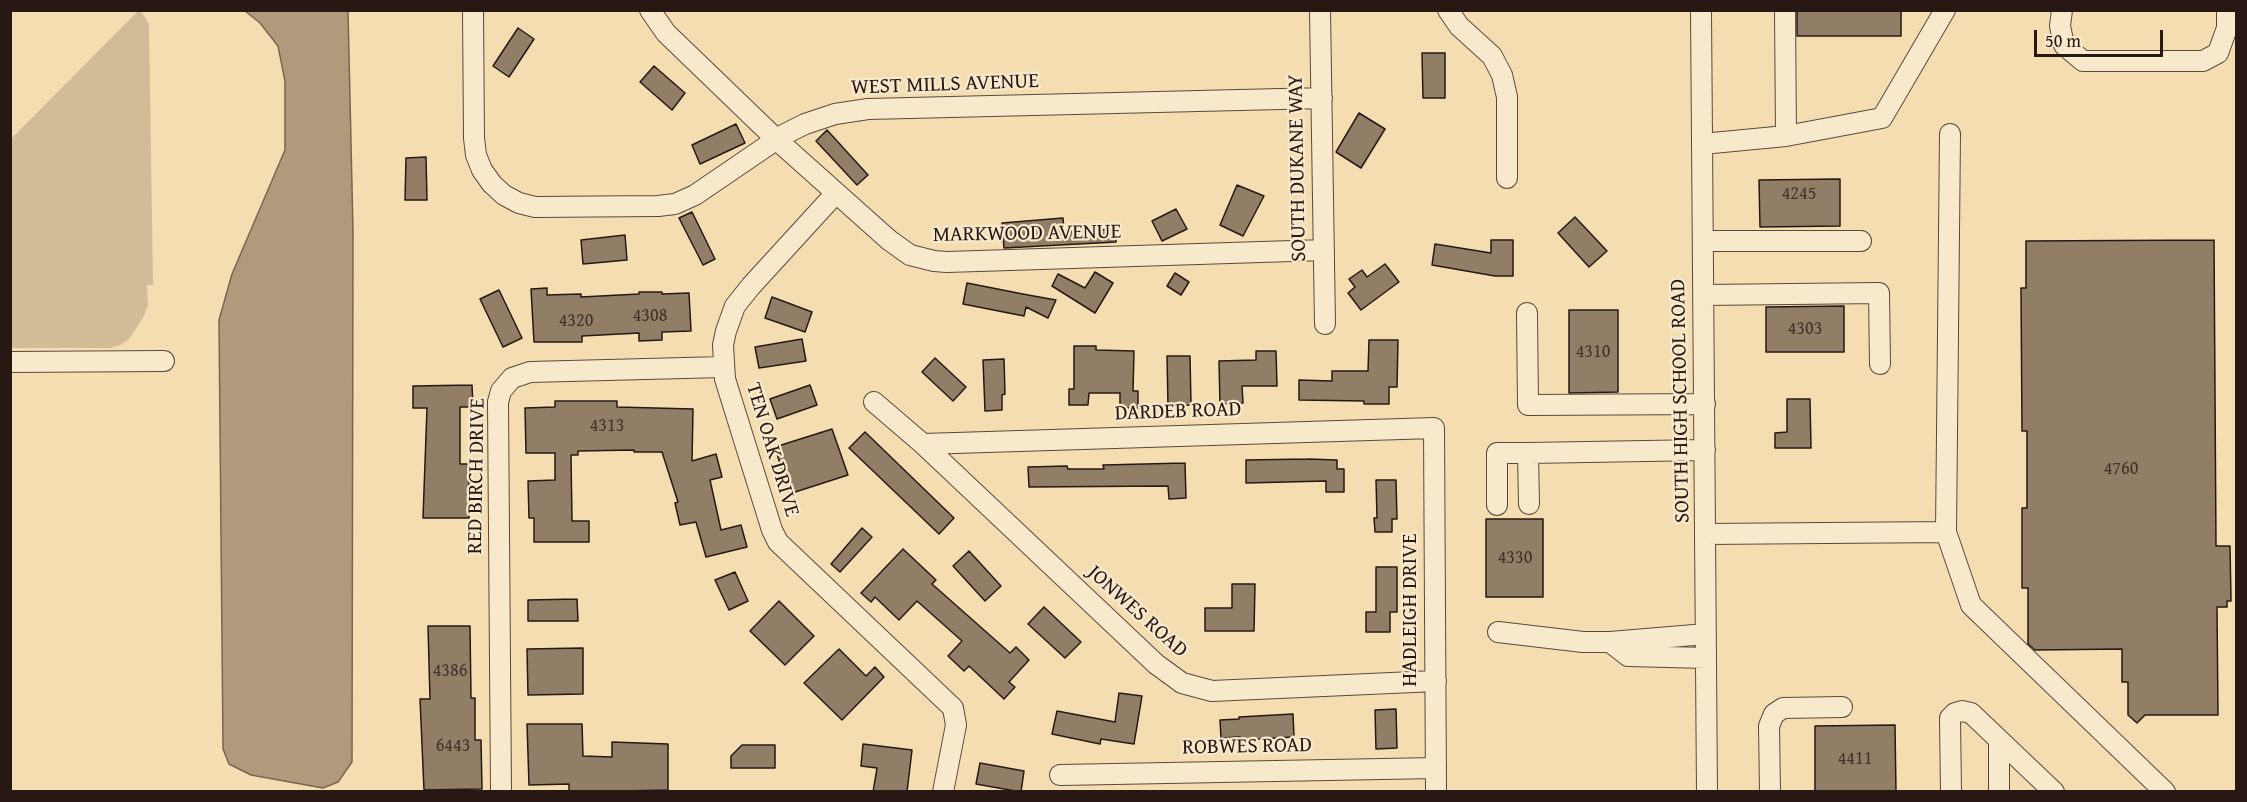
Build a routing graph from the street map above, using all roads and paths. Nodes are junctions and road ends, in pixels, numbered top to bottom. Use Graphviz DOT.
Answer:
graph roads {
  1 [pos="473,10"];
  2 [pos="650,10"];
  3 [pos="1320,10"];
  4 [pos="1448,10"];
  5 [pos="1701,10"];
  6 [pos="1785,10"];
  7 [pos="1945,10"];
  8 [pos="2062,10"];
  9 [pos="2227,10"];
  10 [pos="1322,98"];
  11 [pos="1950,134"];
  12 [pos="1786,136"];
  13 [pos="777,140"];
  14 [pos="1702,144"];
  15 [pos="1507,178"];
  16 [pos="836,194"];
  17 [pos="1703,241"];
  18 [pos="1861,241"];
  19 [pos="1324,250"];
  20 [pos="1704,295"];
  21 [pos="1527,313"];
  22 [pos="1324,324"];
  23 [pos="164,361"];
  24 [pos="10,362"];
  25 [pos="1880,364"];
  26 [pos="723,367"];
  27 [pos="874,402"];
  28 [pos="1705,404"];
  29 [pos="1434,428"];
  30 [pos="923,444"];
  31 [pos="1705,450"];
  32 [pos="1528,453"];
  33 [pos="1529,504"];
  34 [pos="1497,506"];
  35 [pos="1946,532"];
  36 [pos="1706,534"];
  37 [pos="1498,632"];
  38 [pos="1706,634"];
  39 [pos="1610,642"];
  40 [pos="1706,658"];
  41 [pos="1436,681"];
  42 [pos="1842,707"];
  43 [pos="1999,740"];
  44 [pos="1436,768"];
  45 [pos="1060,775"];
  46 [pos="2050,790"];
  47 [pos="501,792"];
  48 [pos="943,792"];
  49 [pos="1436,792"];
  50 [pos="1707,792"];
  51 [pos="1770,792"];
  52 [pos="1951,792"];
  53 [pos="1999,792"];
  54 [pos="2165,792"];
  1 -- 13 [label="street, WEST MILLS AVENUE"];
  2 -- 13 [label="street, MARKWOOD AVENUE"];
  3 -- 10 [label="street, SOUTH DUKANE WAY"];
  4 -- 15 [label="street"];
  5 -- 14 [label="street, SOUTH HIGH SCHOOL ROAD"];
  6 -- 12 [label="street"];
  7 -- 12 [label="street"];
  8 -- 9 [label="street"];
  10 -- 13 [label="street, WEST MILLS AVENUE"];
  10 -- 19 [label="street, SOUTH DUKANE WAY"];
  11 -- 35 [label="street"];
  12 -- 14 [label="street"];
  13 -- 16 [label="street, MARKWOOD AVENUE"];
  14 -- 17 [label="street, SOUTH HIGH SCHOOL ROAD"];
  16 -- 19 [label="street, MARKWOOD AVENUE"];
  16 -- 26 [label="street, TEN OAK DRIVE"];
  17 -- 18 [label="street"];
  17 -- 20 [label="street, SOUTH HIGH SCHOOL ROAD"];
  19 -- 22 [label="street, SOUTH DUKANE WAY"];
  20 -- 25 [label="street"];
  20 -- 28 [label="street, SOUTH HIGH SCHOOL ROAD"];
  21 -- 28 [label="street"];
  23 -- 24 [label="street"];
  26 -- 47 [label="street, RED BIRCH DRIVE"];
  26 -- 48 [label="street, TEN OAK DRIVE"];
  27 -- 30 [label="street, JONWES ROAD"];
  28 -- 31 [label="street, SOUTH HIGH SCHOOL ROAD"];
  29 -- 30 [label="street, DARDEB ROAD"];
  29 -- 41 [label="street, HADLEIGH DRIVE"];
  30 -- 41 [label="street, JONWES ROAD"];
  31 -- 32 [label="street"];
  31 -- 36 [label="street, SOUTH HIGH SCHOOL ROAD"];
  32 -- 33 [label="street"];
  32 -- 34 [label="street"];
  35 -- 36 [label="street"];
  35 -- 54 [label="street"];
  36 -- 38 [label="street, SOUTH HIGH SCHOOL ROAD"];
  37 -- 39 [label="street"];
  38 -- 39 [label="street"];
  38 -- 40 [label="street, SOUTH HIGH SCHOOL ROAD"];
  39 -- 40 [label="street"];
  40 -- 50 [label="street, SOUTH HIGH SCHOOL ROAD"];
  41 -- 44 [label="street, HADLEIGH DRIVE"];
  42 -- 51 [label="street"];
  43 -- 46 [label="street"];
  43 -- 52 [label="street"];
  43 -- 53 [label="street"];
  44 -- 45 [label="street, ROBWES ROAD"];
  44 -- 49 [label="street, HADLEIGH DRIVE"];
}
